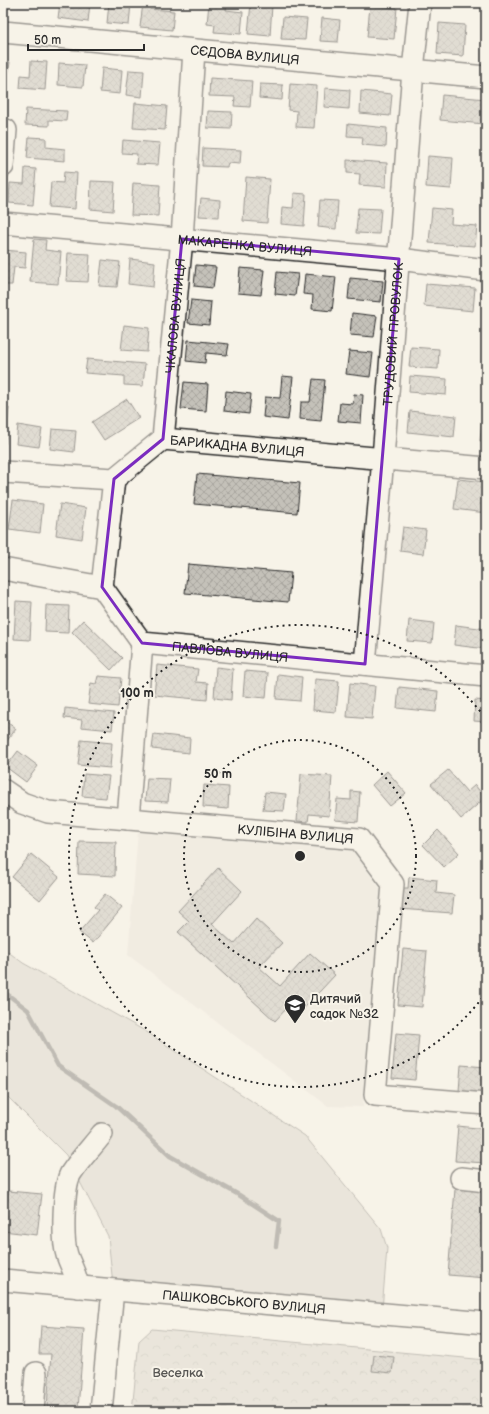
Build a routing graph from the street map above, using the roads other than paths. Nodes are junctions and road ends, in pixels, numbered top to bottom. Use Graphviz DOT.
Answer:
graph roads {
  1 [pos="420,3"];
  2 [pos="3,32"];
  3 [pos="194,50"];
  4 [pos="413,70"];
  5 [pos="486,77"];
  6 [pos="6,130"];
  7 [pos="3,166"];
  8 [pos="3,223"];
  9 [pos="182,239"];
  10 [pos="399,259"];
  11 [pos="486,270"];
  12 [pos="163,439"];
  13 [pos="383,458"];
  14 [pos="486,468"];
  15 [pos="3,472"];
  16 [pos="114,479"];
  17 [pos="3,569"];
  18 [pos="102,587"];
  19 [pos="142,643"];
  20 [pos="365,664"];
  21 [pos="486,676"];
  22 [pos="3,790"];
  23 [pos="128,819"];
  24 [pos="486,1104"];
  25 [pos="102,1134"];
  26 [pos="461,1178"];
  27 [pos="486,1181"];
  28 [pos="3,1280"];
  29 [pos="78,1286"];
  30 [pos="113,1290"];
  31 [pos="486,1323"];
  32 [pos="36,1374"];
  33 [pos="32,1411"];
  34 [pos="101,1411"];
  1 -- 4 [label="street, ТРУДОВИЙ ПРОВУЛОК"];
  2 -- 3 [label="street, СЄДОВА ВУЛИЦЯ"];
  3 -- 4 [label="street, СЄДОВА ВУЛИЦЯ"];
  3 -- 9 [label="street, ЧКАЛОВА ВУЛИЦЯ"];
  4 -- 5 [label="street, СЄДОВА ВУЛИЦЯ"];
  4 -- 10 [label="street, ТРУДОВИЙ ПРОВУЛОК"];
  6 -- 7 [label="street"];
  8 -- 9 [label="street, МАКАРЕНКА ВУЛИЦЯ"];
  9 -- 10 [label="street, МАКАРЕНКА ВУЛИЦЯ"];
  9 -- 12 [label="street, ЧКАЛОВА ВУЛИЦЯ"];
  10 -- 11 [label="street, МАКАРЕНКА ВУЛИЦЯ"];
  10 -- 13 [label="street, ТРУДОВИЙ ПРОВУЛОК"];
  12 -- 13 [label="street, БАРИКАДНА ВУЛИЦЯ"];
  12 -- 16 [label="street, БАРИКАДНА ВУЛИЦЯ"];
  13 -- 14 [label="street, БАРИКАДНА ВУЛИЦЯ"];
  13 -- 20 [label="street, ТРУДОВИЙ ПРОВУЛОК"];
  15 -- 16 [label="street"];
  16 -- 18 [label="street"];
  17 -- 18 [label="street"];
  18 -- 19 [label="street"];
  19 -- 20 [label="street, ПАВЛОВА ВУЛИЦЯ"];
  19 -- 23 [label="street"];
  20 -- 21 [label="street, ПАВЛОВА ВУЛИЦЯ"];
  22 -- 23 [label="street, КУЛІБІНА ВУЛИЦЯ"];
  23 -- 24 [label="street, КУЛІБІНА ВУЛИЦЯ"];
  25 -- 29 [label="street"];
  26 -- 27 [label="street"];
  28 -- 29 [label="street, ПАШКОВСЬКОГО ВУЛИЦЯ"];
  29 -- 30 [label="street, ПАШКОВСЬКОГО ВУЛИЦЯ"];
  30 -- 31 [label="street, ПАШКОВСЬКОГО ВУЛИЦЯ"];
  30 -- 34 [label="street"];
  32 -- 33 [label="street"];
}
